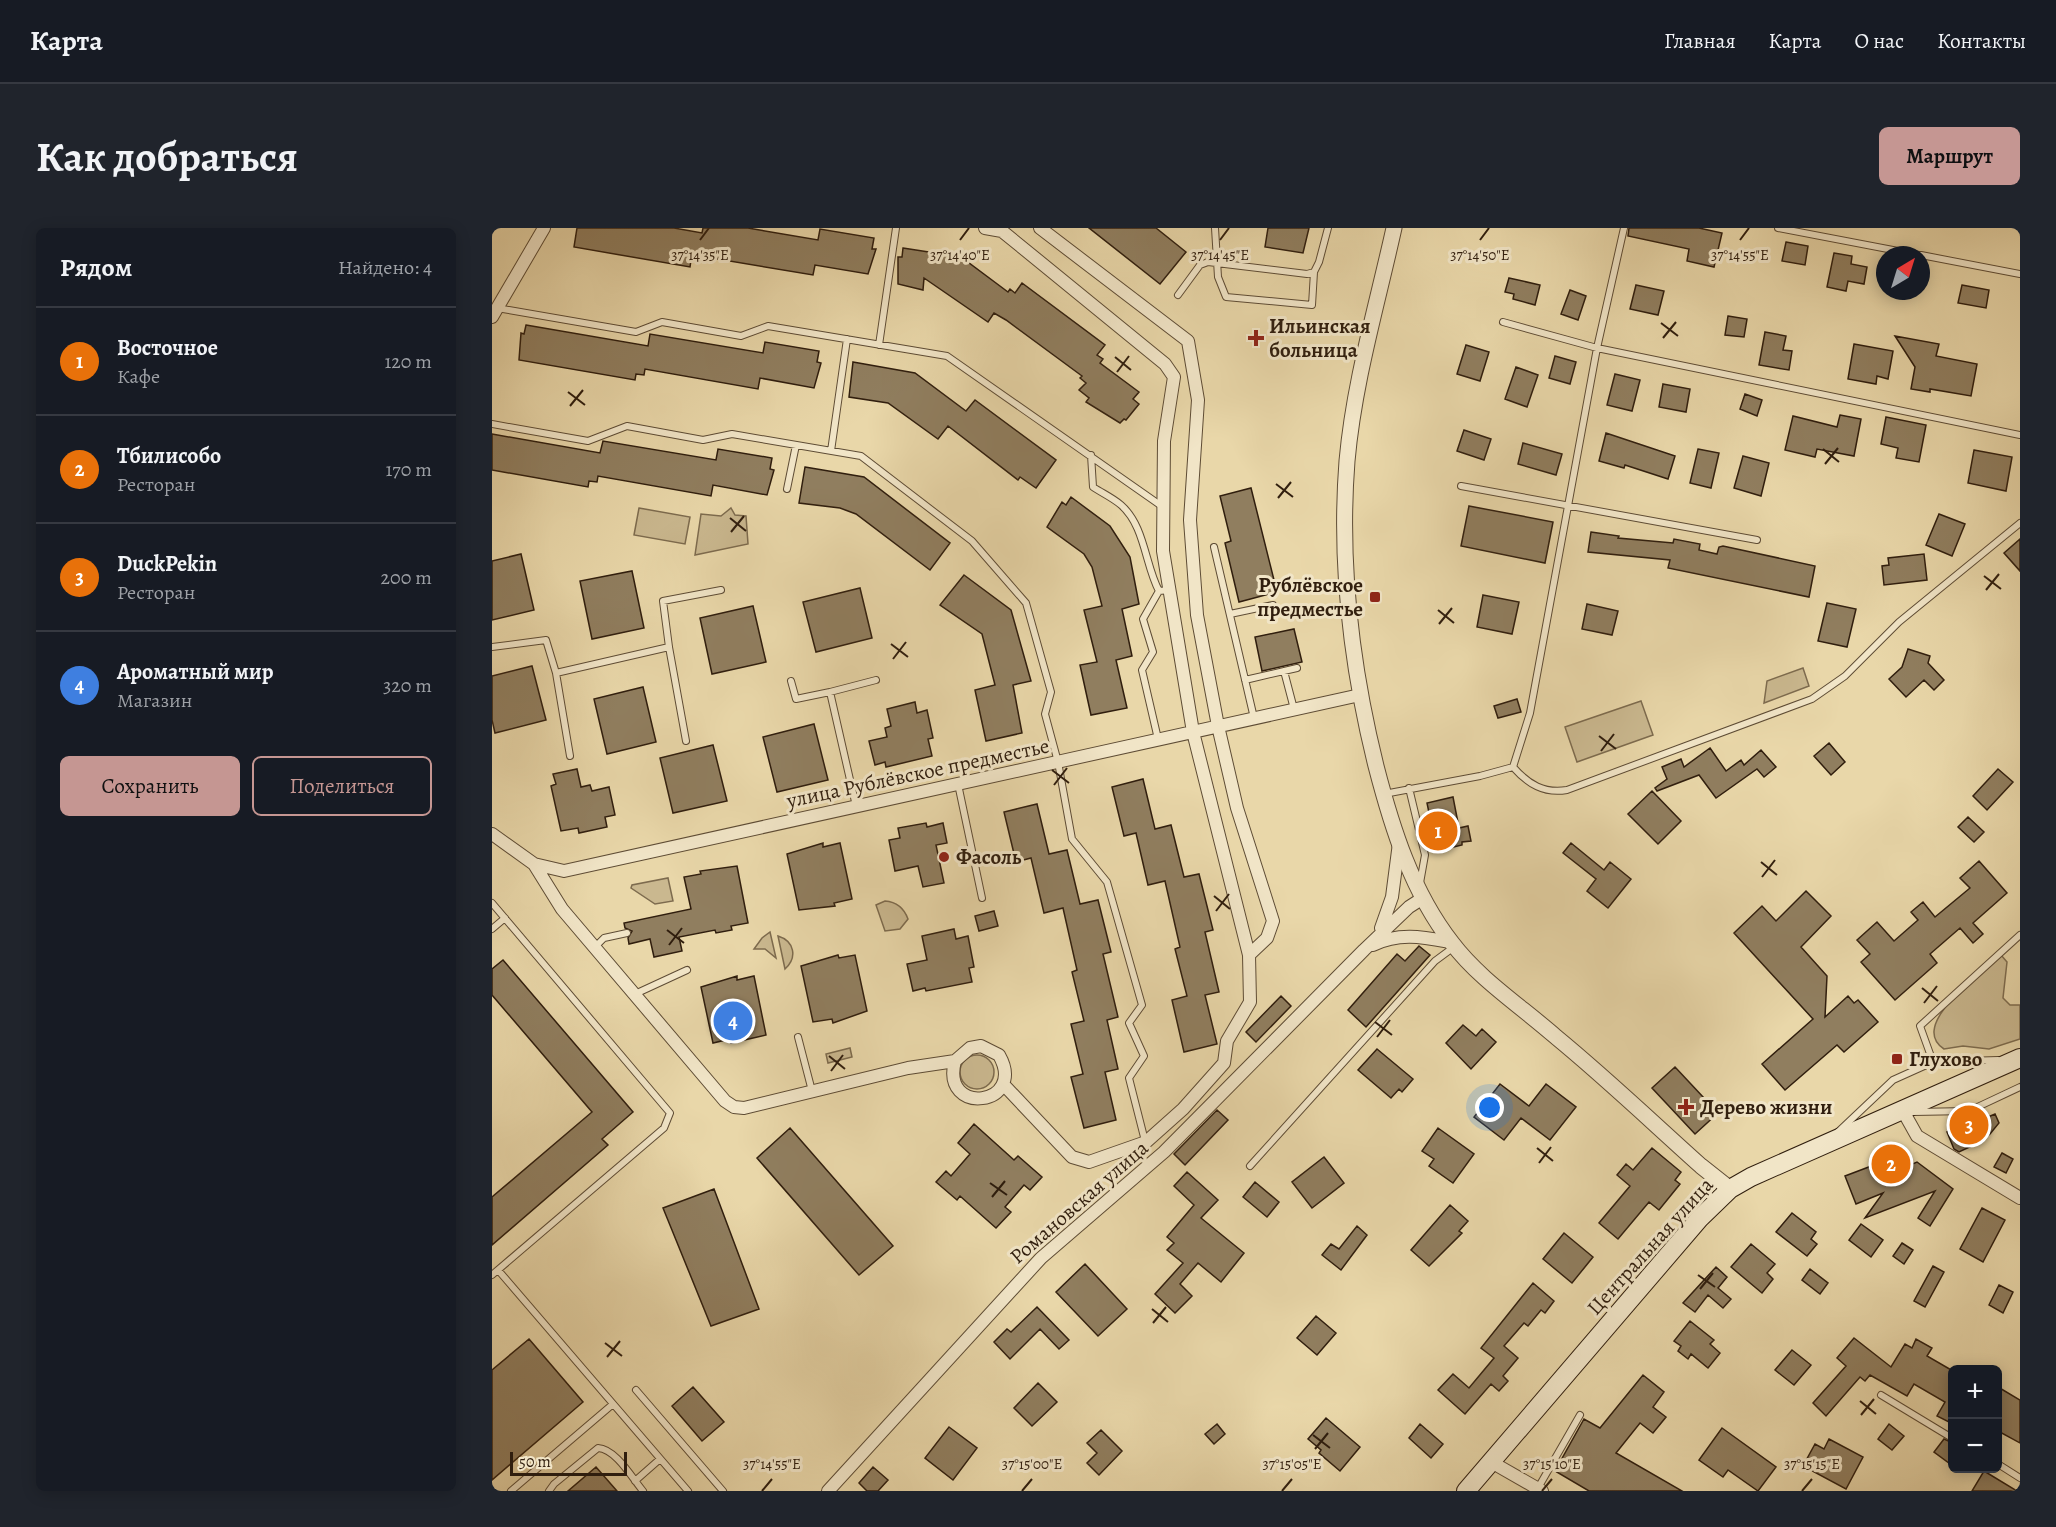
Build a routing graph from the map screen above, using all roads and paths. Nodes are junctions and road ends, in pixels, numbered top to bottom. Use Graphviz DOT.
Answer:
graph roads {
  1 [pos="544,228"];
  2 [pos="896,228"];
  3 [pos="985,228"];
  4 [pos="1040,228"];
  5 [pos="1215,228"];
  6 [pos="1328,228"];
  7 [pos="1394,228"];
  8 [pos="1624,228"];
  9 [pos="1778,228"];
  10 [pos="1003,229"];
  11 [pos="1876,247"];
  12 [pos="1930,257"];
  13 [pos="1216,263"];
  14 [pos="1314,272"];
  15 [pos="2020,274"];
  16 [pos="1178,295"];
  17 [pos="495,313"];
  18 [pos="1503,322"];
  19 [pos="847,339"];
  20 [pos="879,345"];
  21 [pos="1597,348"];
  22 [pos="1194,370"];
  23 [pos="1174,377"];
  24 [pos="492,424"];
  25 [pos="2020,435"];
  26 [pos="796,445"];
  27 [pos="831,451"];
  28 [pos="1091,455"];
  29 [pos="1461,486"];
  30 [pos="787,489"];
  31 [pos="1569,506"];
  32 [pos="1163,507"];
  33 [pos="2020,523"];
  34 [pos="1756,540"];
  35 [pos="1214,547"];
  36 [pos="721,590"];
  37 [pos="1164,591"];
  38 [pos="1274,605"];
  39 [pos="1230,614"];
  40 [pos="492,647"];
  41 [pos="669,647"];
  42 [pos="1297,668"];
  43 [pos="1284,671"];
  44 [pos="556,673"];
  45 [pos="876,680"];
  46 [pos="1245,680"];
  47 [pos="791,681"];
  48 [pos="830,692"];
  49 [pos="1360,695"];
  50 [pos="1294,710"];
  51 [pos="1254,718"];
  52 [pos="1218,726"];
  53 [pos="1193,732"];
  54 [pos="1158,740"];
  55 [pos="686,741"];
  56 [pos="570,756"];
  57 [pos="1058,762"];
  58 [pos="1512,767"];
  59 [pos="958,784"];
  60 [pos="1409,788"];
  61 [pos="1383,794"];
  62 [pos="856,807"];
  63 [pos="492,834"];
  64 [pos="1399,842"];
  65 [pos="534,864"];
  66 [pos="1421,894"];
  67 [pos="982,898"];
  68 [pos="492,903"];
  69 [pos="505,918"];
  70 [pos="492,929"];
  71 [pos="627,933"];
  72 [pos="2020,935"];
  73 [pos="1452,944"];
  74 [pos="594,947"];
  75 [pos="1364,950"];
  76 [pos="1249,955"];
  77 [pos="687,970"];
  78 [pos="634,994"];
  79 [pos="798,1037"];
  80 [pos="2018,1059"];
  81 [pos="955,1061"];
  82 [pos="1933,1062"];
  83 [pos="1003,1084"];
  84 [pos="2020,1087"];
  85 [pos="812,1091"];
  86 [pos="1903,1111"];
  87 [pos="1146,1142"];
  88 [pos="1823,1148"];
  89 [pos="1250,1166"];
  90 [pos="1730,1189"];
  91 [pos="2020,1198"];
  92 [pos="498,1270"];
  93 [pos="492,1275"];
  94 [pos="636,1390"];
  95 [pos="1881,1395"];
  96 [pos="613,1404"];
  97 [pos="1580,1415"];
  98 [pos="1948,1435"];
  99 [pos="660,1459"];
  100 [pos="1493,1463"];
  101 [pos="2002,1467"];
  102 [pos="2020,1478"];
  103 [pos="635,1481"];
  104 [pos="1540,1490"];
  105 [pos="511,1491"];
  106 [pos="549,1491"];
  107 [pos="644,1491"];
  108 [pos="688,1491"];
  109 [pos="723,1491"];
  110 [pos="828,1491"];
  111 [pos="1466,1491"];
  1 -- 17 [label="street"];
  2 -- 20 [label="lane"];
  3 -- 10 [label="street"];
  4 -- 22 [label="street"];
  5 -- 13 [label="lane"];
  6 -- 14 [label="lane"];
  7 -- 49 [label="street"];
  8 -- 21 [label="lane"];
  9 -- 11 [label="lane"];
  10 -- 23 [label="street"];
  12 -- 15 [label="lane"];
  13 -- 14 [label="lane"];
  13 -- 14 [label="lane"];
  13 -- 16 [label="lane"];
  17 -- 19 [label="lane"];
  18 -- 21 [label="lane"];
  19 -- 20 [label="lane"];
  19 -- 27 [label="lane"];
  20 -- 28 [label="lane"];
  21 -- 25 [label="lane"];
  21 -- 31 [label="lane"];
  22 -- 23 [label="street"];
  22 -- 52 [label="street"];
  23 -- 32 [label="street"];
  24 -- 26 [label="lane"];
  26 -- 27 [label="lane"];
  26 -- 30 [label="lane"];
  27 -- 57 [label="lane"];
  28 -- 32 [label="lane"];
  28 -- 37 [label="lane"];
  29 -- 31 [label="lane"];
  31 -- 34 [label="lane"];
  31 -- 58 [label="lane"];
  32 -- 37 [label="street"];
  33 -- 58 [label="lane"];
  35 -- 39 [label="lane"];
  36 -- 41 [label="lane"];
  37 -- 53 [label="street"];
  37 -- 54 [label="lane"];
  38 -- 39 [label="lane"];
  39 -- 46 [label="lane"];
  40 -- 44 [label="lane"];
  41 -- 44 [label="lane"];
  41 -- 55 [label="lane"];
  42 -- 43 [label="lane"];
  43 -- 46 [label="lane"];
  43 -- 50 [label="lane"];
  44 -- 56 [label="lane"];
  45 -- 48 [label="lane"];
  46 -- 51 [label="lane"];
  47 -- 48 [label="lane"];
  48 -- 62 [label="lane"];
  49 -- 50 [label="street, улица Рублёвское предместье"];
  49 -- 61 [label="street"];
  50 -- 51 [label="street, улица Рублёвское предместье"];
  51 -- 52 [label="street, улица Рублёвское предместье"];
  52 -- 53 [label="street, улица Рублёвское предместье"];
  52 -- 76 [label="street"];
  53 -- 54 [label="street, улица Рублёвское предместье"];
  53 -- 76 [label="street"];
  54 -- 57 [label="street, улица Рублёвское предместье"];
  57 -- 59 [label="street, улица Рублёвское предместье"];
  57 -- 87 [label="lane"];
  58 -- 60 [label="lane"];
  59 -- 62 [label="street, улица Рублёвское предместье"];
  59 -- 67 [label="lane"];
  60 -- 61 [label="lane"];
  60 -- 66 [label="lane"];
  61 -- 64 [label="street"];
  62 -- 65 [label="street, улица Рублёвское предместье"];
  63 -- 65 [label="street, улица Рублёвское предместье"];
  64 -- 66 [label="street"];
  64 -- 75 [label="street, Романовская улица"];
  65 -- 74 [label="street"];
  66 -- 73 [label="street"];
  66 -- 75 [label="street, Романовская улица"];
  68 -- 69 [label="lane"];
  69 -- 70 [label="lane"];
  69 -- 92 [label="lane"];
  71 -- 74 [label="lane"];
  72 -- 82 [label="lane"];
  73 -- 75 [label="street, Романовская улица"];
  73 -- 89 [label="lane"];
  73 -- 90 [label="street"];
  74 -- 78 [label="street"];
  75 -- 110 [label="street, Романовская улица"];
  76 -- 87 [label="street"];
  77 -- 78 [label="lane"];
  78 -- 85 [label="street"];
  79 -- 85 [label="lane"];
  80 -- 82 [label="lane"];
  80 -- 86 [label="main road, Центральная улица"];
  81 -- 83 [label="street"];
  81 -- 83 [label="street"];
  81 -- 85 [label="street"];
  82 -- 88 [label="lane"];
  83 -- 87 [label="street"];
  84 -- 86 [label="lane"];
  86 -- 88 [label="main road, Центральная улица"];
  86 -- 91 [label="street"];
  88 -- 90 [label="main road, Центральная улица"];
  90 -- 100 [label="main road, Центральная улица"];
  92 -- 93 [label="lane"];
  92 -- 96 [label="lane"];
  94 -- 109 [label="lane"];
  95 -- 98 [label="lane"];
  96 -- 99 [label="lane"];
  96 -- 105 [label="lane"];
  97 -- 104 [label="lane"];
  99 -- 103 [label="lane"];
  99 -- 108 [label="lane"];
  100 -- 104 [label="street"];
  100 -- 111 [label="main road, Центральная улица"];
  101 -- 102 [label="lane"];
  103 -- 106 [label="lane"];
  103 -- 107 [label="lane"];
}
